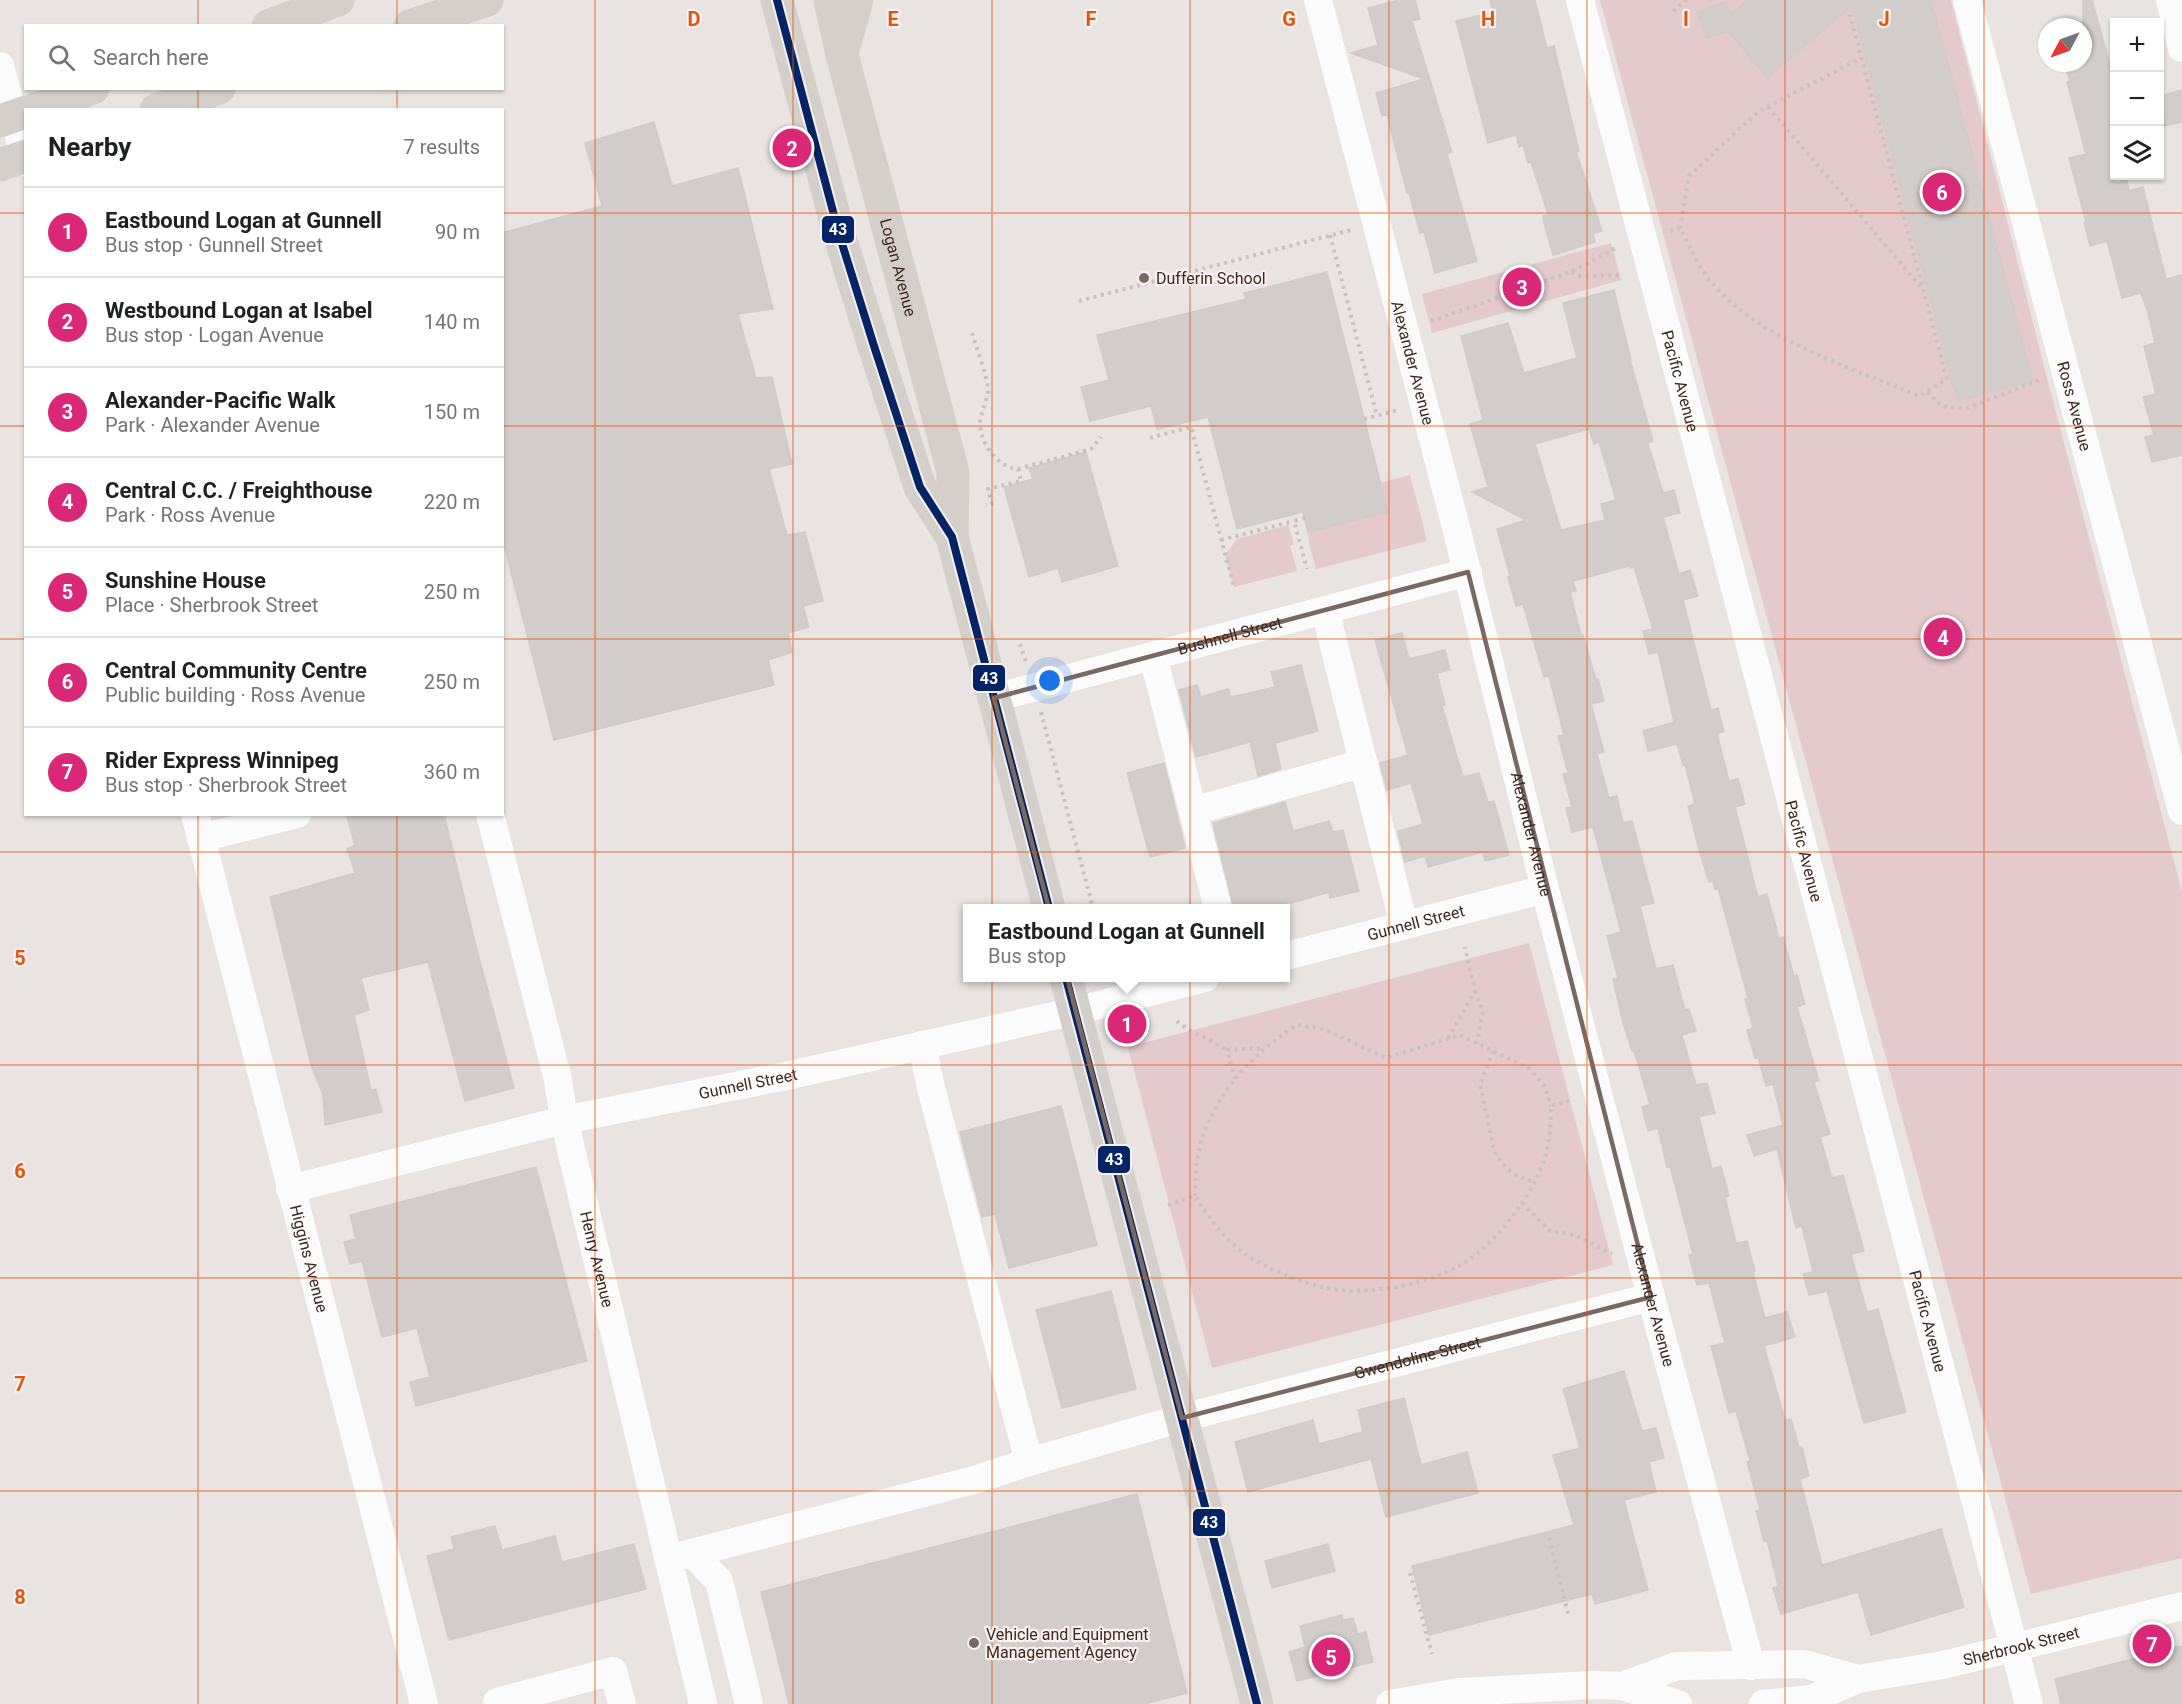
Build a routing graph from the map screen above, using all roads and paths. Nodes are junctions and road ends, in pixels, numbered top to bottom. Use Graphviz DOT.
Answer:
graph roads {
  1 [pos="338,0"];
  2 [pos="487,0"];
  3 [pos="752,0"];
  4 [pos="777,0"];
  5 [pos="830,0"];
  6 [pos="856,0"];
  7 [pos="1318,0"];
  8 [pos="1580,0"];
  9 [pos="1687,0"];
  10 [pos="1968,0"];
  11 [pos="2170,0"];
  12 [pos="1673,10"];
  13 [pos="1850,15"];
  14 [pos="273,24"];
  15 [pos="416,24"];
  16 [pos="789,48"];
  17 [pos="2182,48"];
  18 [pos="842,55"];
  19 [pos="1861,58"];
  20 [pos="0,66"];
  21 [pos="88,90"];
  22 [pos="213,90"];
  23 [pos="1768,107"];
  24 [pos="38,108"];
  25 [pos="161,108"];
  26 [pos="24,113"];
  27 [pos="0,121"];
  28 [pos="24,155"];
  29 [pos="24,157"];
  30 [pos="0,165"];
  31 [pos="1680,228"];
  32 [pos="1354,229"];
  33 [pos="1330,235"];
  34 [pos="1630,244"];
  35 [pos="1571,272"];
  36 [pos="1624,275"];
  37 [pos="1923,289"];
  38 [pos="1079,301"];
  39 [pos="1426,323"];
  40 [pos="972,333"];
  41 [pos="2063,361"];
  42 [pos="1927,392"];
  43 [pos="1401,409"];
  44 [pos="1377,416"];
  45 [pos="1364,419"];
  46 [pos="1101,437"];
  47 [pos="1150,438"];
  48 [pos="1018,469"];
  49 [pos="986,505"];
  50 [pos="1305,518"];
  51 [pos="1294,521"];
  52 [pos="952,537"];
  53 [pos="1221,540"];
  54 [pos="1306,569"];
  55 [pos="1468,572"];
  56 [pos="1234,587"];
  57 [pos="1325,610"];
  58 [pos="1020,644"];
  59 [pos="1153,656"];
  60 [pos="1035,687"];
  61 [pos="994,698"];
  62 [pos="1364,763"];
  63 [pos="1193,811"];
  64 [pos="2182,811"];
  65 [pos="280,816"];
  66 [pos="491,816"];
  67 [pos="213,824"];
  68 [pos="1545,889"];
  69 [pos="1047,904"];
  70 [pos="1092,904"];
  71 [pos="1217,904"];
  72 [pos="1404,925"];
  73 [pos="1465,947"];
  74 [pos="1290,955"];
  75 [pos="1067,982"];
  76 [pos="1189,982"];
  77 [pos="1475,991"];
  78 [pos="1075,1011"];
  79 [pos="1177,1021"];
  80 [pos="1448,1039"];
  81 [pos="1477,1044"];
  82 [pos="922,1045"];
  83 [pos="1264,1048"];
  84 [pos="1227,1050"];
  85 [pos="1493,1051"];
  86 [pos="1235,1080"];
  87 [pos="1579,1098"];
  88 [pos="1551,1106"];
  89 [pos="564,1120"];
  90 [pos="1533,1182"];
  91 [pos="290,1189"];
  92 [pos="1195,1196"];
  93 [pos="1522,1203"];
  94 [pos="1168,1205"];
  95 [pos="1618,1257"];
  96 [pos="1651,1297"];
  97 [pos="1182,1418"];
  98 [pos="1029,1462"];
  99 [pos="1549,1538"];
  100 [pos="680,1556"];
  101 [pos="1410,1573"];
  102 [pos="2182,1606"];
  103 [pos="1569,1617"];
  104 [pos="2015,1647"];
  105 [pos="1432,1654"];
  106 [pos="1750,1666"];
  107 [pos="1858,1679"];
  108 [pos="1622,1686"];
  109 [pos="497,1701"];
  110 [pos="424,1704"];
  111 [pos="622,1704"];
  112 [pos="703,1704"];
  113 [pos="749,1704"];
  114 [pos="1257,1704"];
  115 [pos="1390,1704"];
  116 [pos="1678,1704"];
  117 [pos="1763,1704"];
  118 [pos="2030,1704"];
  1 -- 14 [label="main road"];
  2 -- 15 [label="main road"];
  3 -- 16 [label="main road"];
  4 -- 16 [label="main road, Logan Avenue"];
  5 -- 18 [label="main road, Logan Avenue"];
  6 -- 18 [label="main road"];
  7 -- 55 [label="street, Alexander Avenue"];
  8 -- 34 [label="street, Pacific Avenue"];
  9 -- 12 [label="path"];
  10 -- 41 [label="street, Ross Avenue"];
  11 -- 17 [label="street"];
  13 -- 19 [label="path"];
  16 -- 52 [label="main road, Logan Avenue"];
  18 -- 52 [label="main road, Logan Avenue"];
  19 -- 23 [label="path"];
  19 -- 37 [label="path"];
  20 -- 28 [label="street"];
  21 -- 24 [label="main road"];
  22 -- 25 [label="main road"];
  23 -- 31 [label="path"];
  23 -- 37 [label="path"];
  26 -- 27 [label="main road"];
  29 -- 30 [label="main road"];
  31 -- 34 [label="path"];
  31 -- 42 [label="path"];
  32 -- 33 [label="path"];
  33 -- 38 [label="path"];
  33 -- 44 [label="path"];
  34 -- 35 [label="path"];
  34 -- 104 [label="street, Pacific Avenue"];
  35 -- 36 [label="path"];
  35 -- 39 [label="path"];
  37 -- 42 [label="path"];
  40 -- 48 [label="path"];
  41 -- 42 [label="path"];
  41 -- 64 [label="street, Ross Avenue"];
  43 -- 44 [label="path"];
  44 -- 45 [label="path"];
  46 -- 48 [label="path"];
  47 -- 53 [label="path"];
  48 -- 49 [label="path"];
  50 -- 51 [label="path"];
  51 -- 53 [label="path"];
  51 -- 54 [label="path"];
  52 -- 61 [label="main road, Logan Avenue"];
  53 -- 56 [label="path"];
  55 -- 57 [label="street, Bushnell Street"];
  55 -- 68 [label="street, Alexander Avenue"];
  57 -- 59 [label="street, Bushnell Street"];
  57 -- 62 [label="street"];
  58 -- 60 [label="path"];
  59 -- 60 [label="street, Bushnell Street"];
  59 -- 63 [label="street"];
  60 -- 61 [label="street, Bushnell Street"];
  60 -- 70 [label="path"];
  61 -- 69 [label="main road, Logan Avenue"];
  62 -- 63 [label="street"];
  62 -- 72 [label="street"];
  63 -- 71 [label="street"];
  65 -- 67 [label="street"];
  66 -- 89 [label="street, Henry Avenue"];
  67 -- 91 [label="street, Higgins Avenue"];
  68 -- 72 [label="street, Gunnell Street"];
  68 -- 96 [label="street, Alexander Avenue"];
  72 -- 74 [label="street, Gunnell Street"];
  73 -- 77 [label="path"];
  75 -- 78 [label="main road"];
  76 -- 78 [label="street, Gunnell Street"];
  77 -- 80 [label="path"];
  77 -- 81 [label="path"];
  78 -- 82 [label="street, Gunnell Street"];
  78 -- 97 [label="main road"];
  79 -- 84 [label="path"];
  80 -- 81 [label="path"];
  80 -- 83 [label="path"];
  81 -- 85 [label="path"];
  82 -- 89 [label="street, Gunnell Street"];
  82 -- 98 [label="street"];
  83 -- 84 [label="path"];
  83 -- 86 [label="path"];
  84 -- 86 [label="path"];
  85 -- 88 [label="path"];
  85 -- 90 [label="path"];
  86 -- 92 [label="path"];
  87 -- 88 [label="path"];
  88 -- 90 [label="path"];
  89 -- 91 [label="street, Gunnell Street"];
  89 -- 100 [label="street, Henry Avenue"];
  90 -- 93 [label="path"];
  91 -- 110 [label="street, Higgins Avenue"];
  92 -- 93 [label="path"];
  92 -- 94 [label="path"];
  93 -- 95 [label="path"];
  96 -- 97 [label="street, Gwendoline Street"];
  96 -- 106 [label="street, Alexander Avenue"];
  97 -- 98 [label="street, Gwendoline Street"];
  97 -- 114 [label="main road"];
  98 -- 100 [label="street, Gwendoline Street"];
  99 -- 103 [label="path"];
  100 -- 112 [label="street, Henry Avenue"];
  100 -- 113 [label="street"];
  101 -- 105 [label="path"];
  102 -- 104 [label="street, Sherbrook Street"];
  104 -- 107 [label="street, Sherbrook Street"];
  104 -- 118 [label="street, Pacific Avenue"];
  106 -- 107 [label="street, Sherbrook Street"];
  106 -- 108 [label="street, Sherbrook Street"];
  107 -- 117 [label="street, Sherbrook Street"];
  108 -- 115 [label="street, Sherbrook Street"];
  108 -- 116 [label="street, Sherbrook Street"];
  109 -- 111 [label="street"];
}
